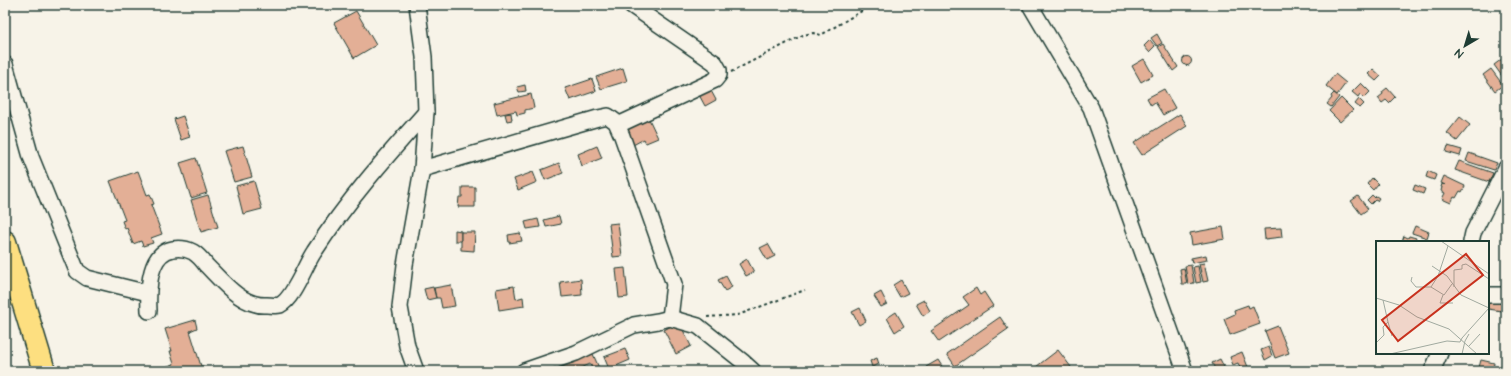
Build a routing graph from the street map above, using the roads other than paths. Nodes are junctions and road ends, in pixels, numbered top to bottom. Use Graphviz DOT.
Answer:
graph roads {
  1 [pos="417,5"];
  2 [pos="631,5"];
  3 [pos="1030,5"];
  4 [pos="5,64"];
  5 [pos="426,112"];
  6 [pos="618,126"];
  7 [pos="1506,168"];
  8 [pos="422,169"];
  9 [pos="1471,241"];
  10 [pos="5,242"];
  11 [pos="148,293"];
  12 [pos="1489,295"];
  13 [pos="1506,295"];
  14 [pos="149,311"];
  15 [pos="670,318"];
  16 [pos="1440,354"];
  17 [pos="44,371"];
  18 [pos="416,371"];
  19 [pos="524,371"];
  20 [pos="753,371"];
  21 [pos="1185,371"];
  22 [pos="1432,371"];
  1 -- 5 [label="street"];
  2 -- 6 [label="street"];
  3 -- 21 [label="street"];
  4 -- 11 [label="street"];
  5 -- 8 [label="street"];
  5 -- 11 [label="street"];
  6 -- 8 [label="street"];
  6 -- 15 [label="street"];
  7 -- 9 [label="street"];
  8 -- 18 [label="street"];
  10 -- 17 [label="highway"];
  11 -- 14 [label="street"];
  12 -- 13 [label="street"];
  15 -- 19 [label="street"];
  15 -- 20 [label="street"];
  16 -- 22 [label="street"];
}
